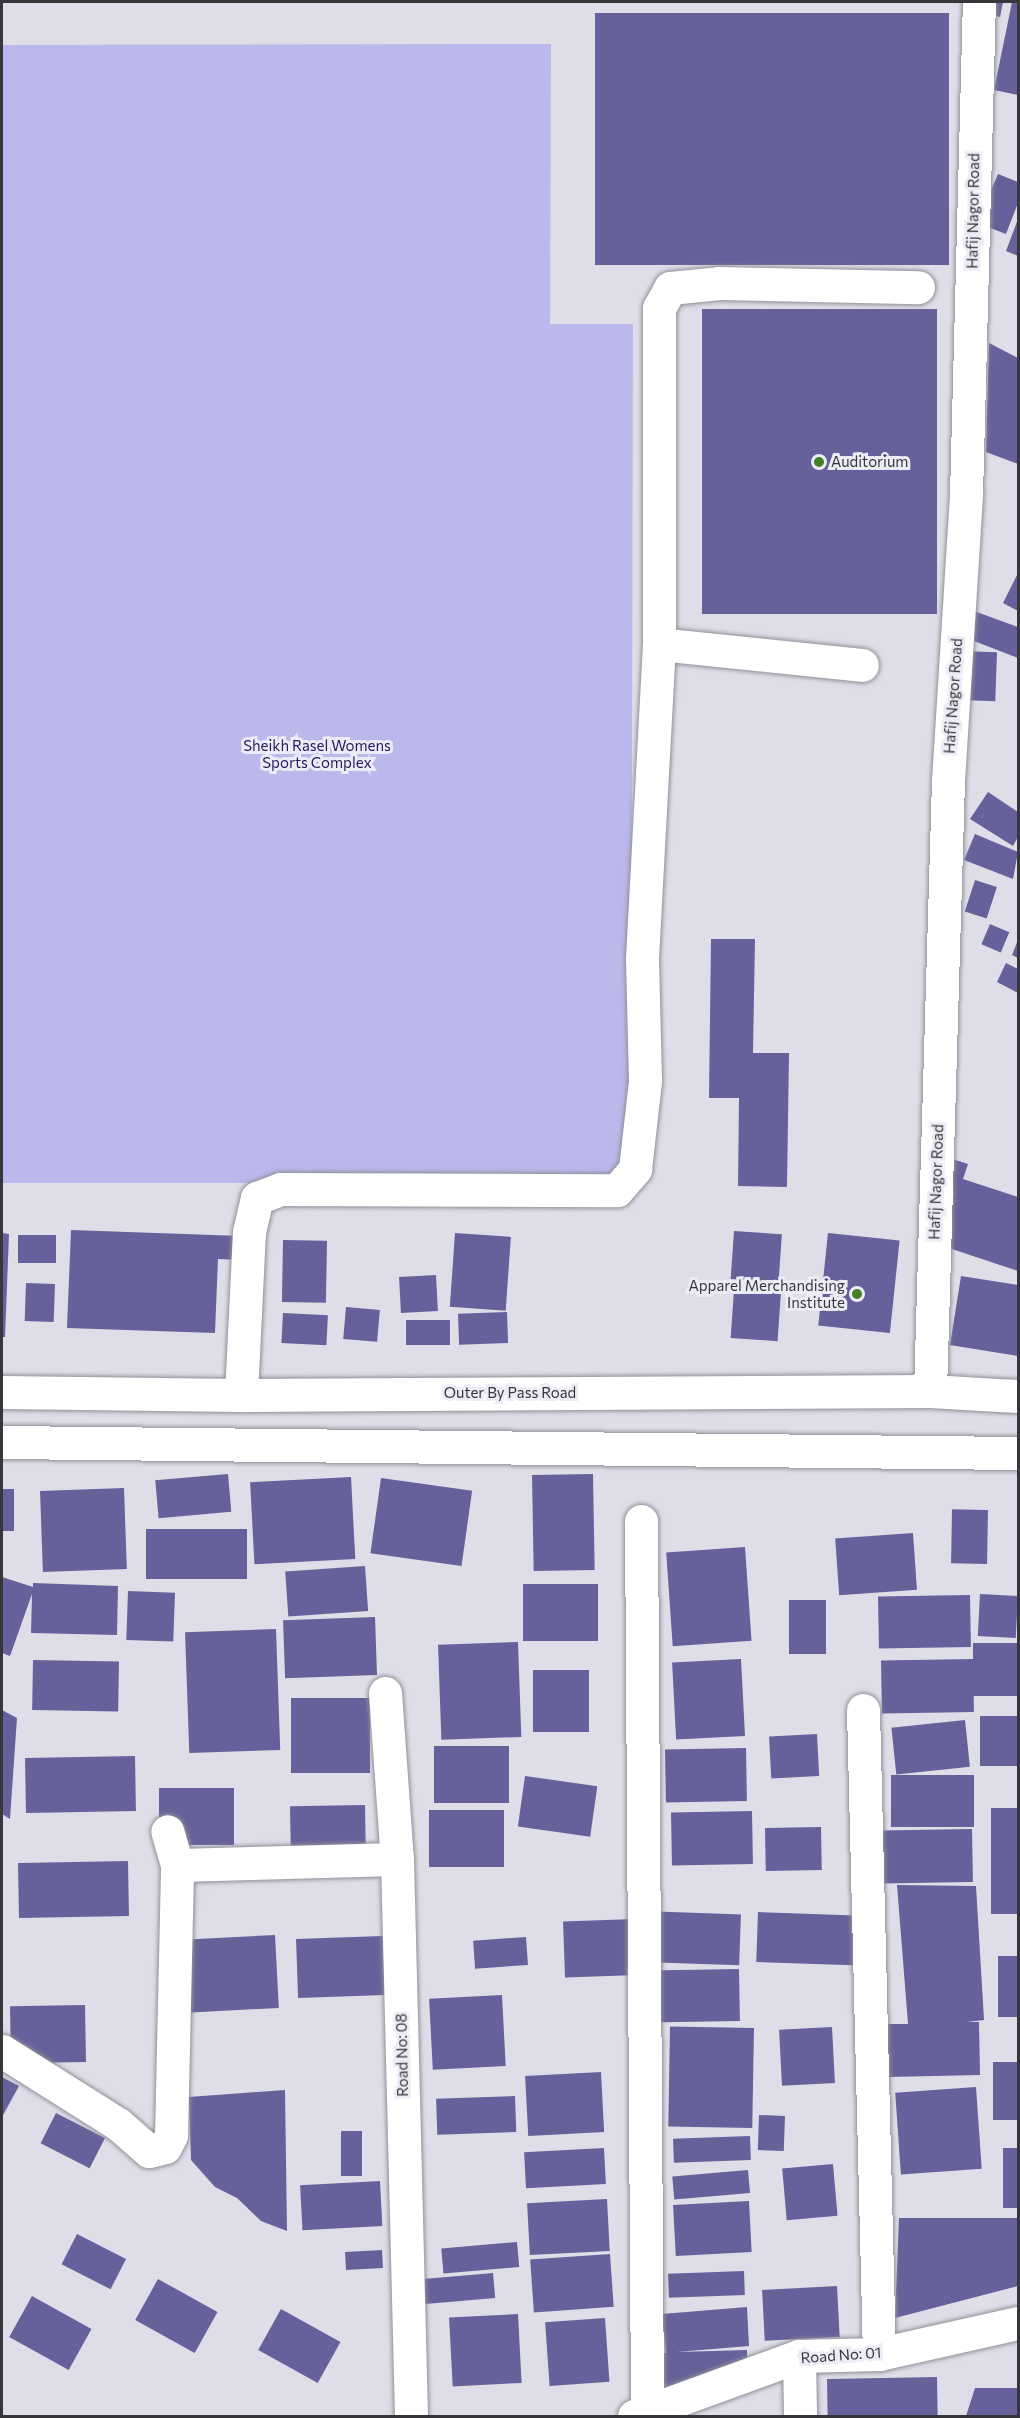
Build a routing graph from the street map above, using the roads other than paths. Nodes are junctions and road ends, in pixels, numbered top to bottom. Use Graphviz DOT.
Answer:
graph roads {
  1 [pos="979,2"];
  2 [pos="918,287"];
  3 [pos="659,644"];
  4 [pos="861,665"];
  5 [pos="930,1391"];
  6 [pos="2,1392"];
  7 [pos="241,1395"];
  8 [pos="1018,1396"];
  9 [pos="2,1443"];
  10 [pos="1018,1454"];
  11 [pos="641,1521"];
  12 [pos="385,1693"];
  13 [pos="863,1710"];
  14 [pos="167,1831"];
  15 [pos="397,1859"];
  16 [pos="177,1865"];
  17 [pos="2,2051"];
  18 [pos="1018,2323"];
  19 [pos="879,2354"];
  20 [pos="799,2356"];
  21 [pos="640,2415"];
  22 [pos="411,2416"];
  23 [pos="800,2416"];
  1 -- 5 [label="street, Hafij Nagor Road"];
  2 -- 3 [label="street"];
  3 -- 4 [label="street"];
  3 -- 7 [label="street"];
  5 -- 7 [label="street, Outer By Pass Road"];
  5 -- 8 [label="street, Outer By Pass Road"];
  6 -- 7 [label="street, Outer By Pass Road"];
  9 -- 10 [label="street"];
  11 -- 21 [label="street"];
  12 -- 15 [label="street, Road No: 08"];
  13 -- 19 [label="street"];
  14 -- 16 [label="street"];
  15 -- 16 [label="street"];
  15 -- 22 [label="street, Road No: 08"];
  16 -- 17 [label="street"];
  18 -- 19 [label="street, Road No: 01"];
  19 -- 20 [label="street, Road No: 01"];
  20 -- 21 [label="street, Road No: 01"];
  20 -- 23 [label="street"];
}
